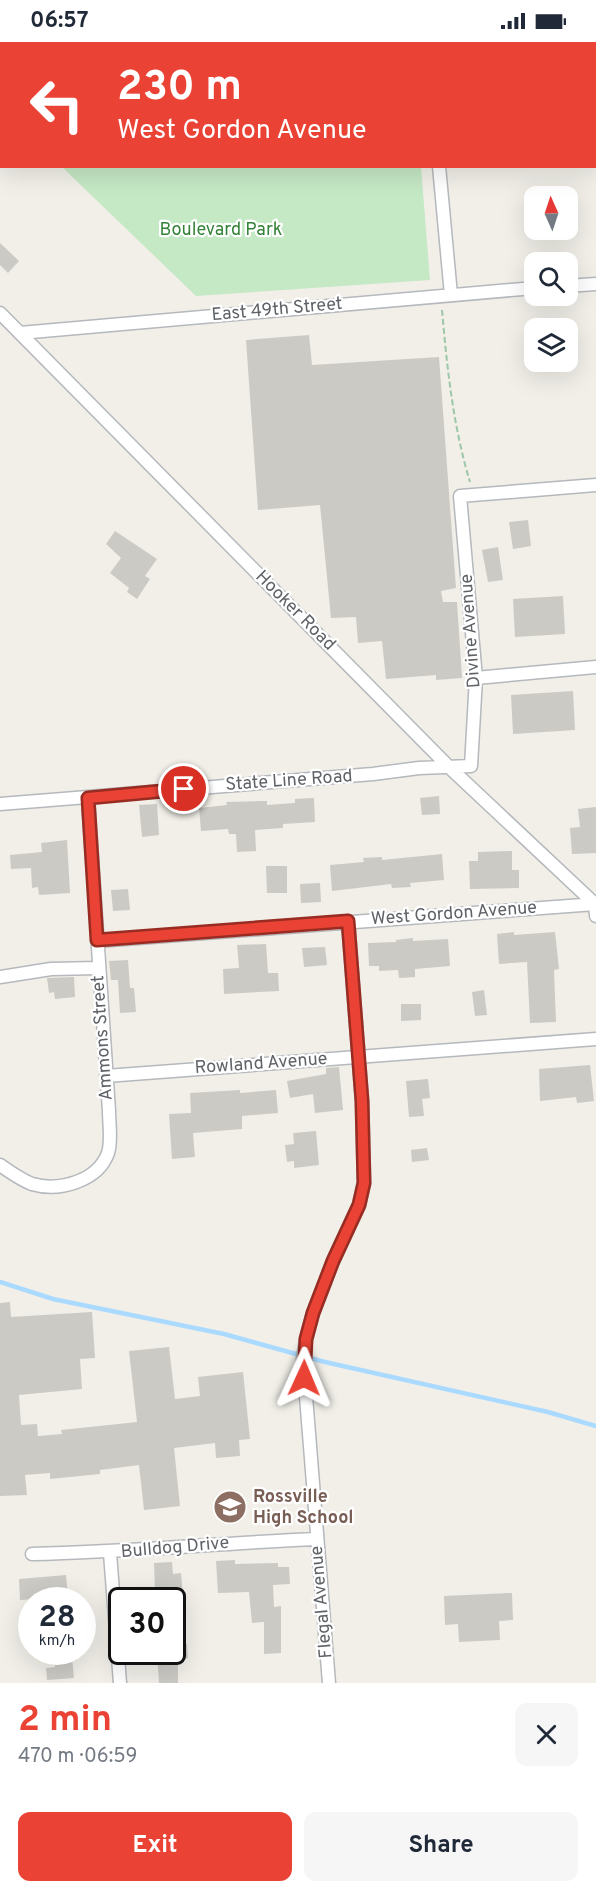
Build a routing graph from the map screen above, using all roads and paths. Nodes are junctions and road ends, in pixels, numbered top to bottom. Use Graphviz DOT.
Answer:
graph roads {
  1 [pos="439,168"];
  2 [pos="596,284"];
  3 [pos="578,285"];
  4 [pos="524,289"];
  5 [pos="446,295"];
  6 [pos="0,313"];
  7 [pos="20,333"];
  8 [pos="596,485"];
  9 [pos="478,494"];
  10 [pos="596,667"];
  11 [pos="476,678"];
  12 [pos="471,766"];
  13 [pos="449,767"];
  14 [pos="88,798"];
  15 [pos="0,804"];
  16 [pos="596,908"];
  17 [pos="348,921"];
  18 [pos="97,940"];
  19 [pos="98,968"];
  20 [pos="0,977"];
  21 [pos="596,1039"];
  22 [pos="359,1057"];
  23 [pos="106,1076"];
  24 [pos="0,1166"];
  25 [pos="317,1539"];
  26 [pos="110,1553"];
  27 [pos="32,1554"];
  28 [pos="120,1683"];
  29 [pos="329,1683"];
  1 -- 5 [label="street"];
  2 -- 3 [label="street"];
  4 -- 5 [label="street, East 49th Street"];
  5 -- 7 [label="street, East 49th Street"];
  5 -- 9 [label="path"];
  6 -- 7 [label="street, Hooker Road"];
  7 -- 13 [label="street, Hooker Road"];
  8 -- 9 [label="street"];
  9 -- 11 [label="street, Divine Avenue"];
  10 -- 11 [label="street"];
  11 -- 12 [label="street, Divine Avenue"];
  12 -- 13 [label="street, State Line Road"];
  13 -- 14 [label="street, State Line Road"];
  13 -- 16 [label="street, Hooker Road"];
  14 -- 15 [label="street, State Line Road"];
  14 -- 18 [label="street, Ammons Street"];
  16 -- 17 [label="street, West Gordon Avenue"];
  17 -- 18 [label="street, West Gordon Avenue"];
  17 -- 22 [label="street, Flegal Avenue"];
  18 -- 19 [label="street, Ammons Street"];
  19 -- 20 [label="street"];
  19 -- 23 [label="street, Ammons Street"];
  21 -- 22 [label="street, Rowland Avenue"];
  22 -- 23 [label="street, Rowland Avenue"];
  22 -- 25 [label="street, Flegal Avenue"];
  23 -- 24 [label="street, Ammons Street"];
  25 -- 26 [label="street, Bulldog Drive"];
  25 -- 29 [label="street, Flegal Avenue"];
  26 -- 27 [label="street, Bulldog Drive"];
  26 -- 28 [label="street"];
}
